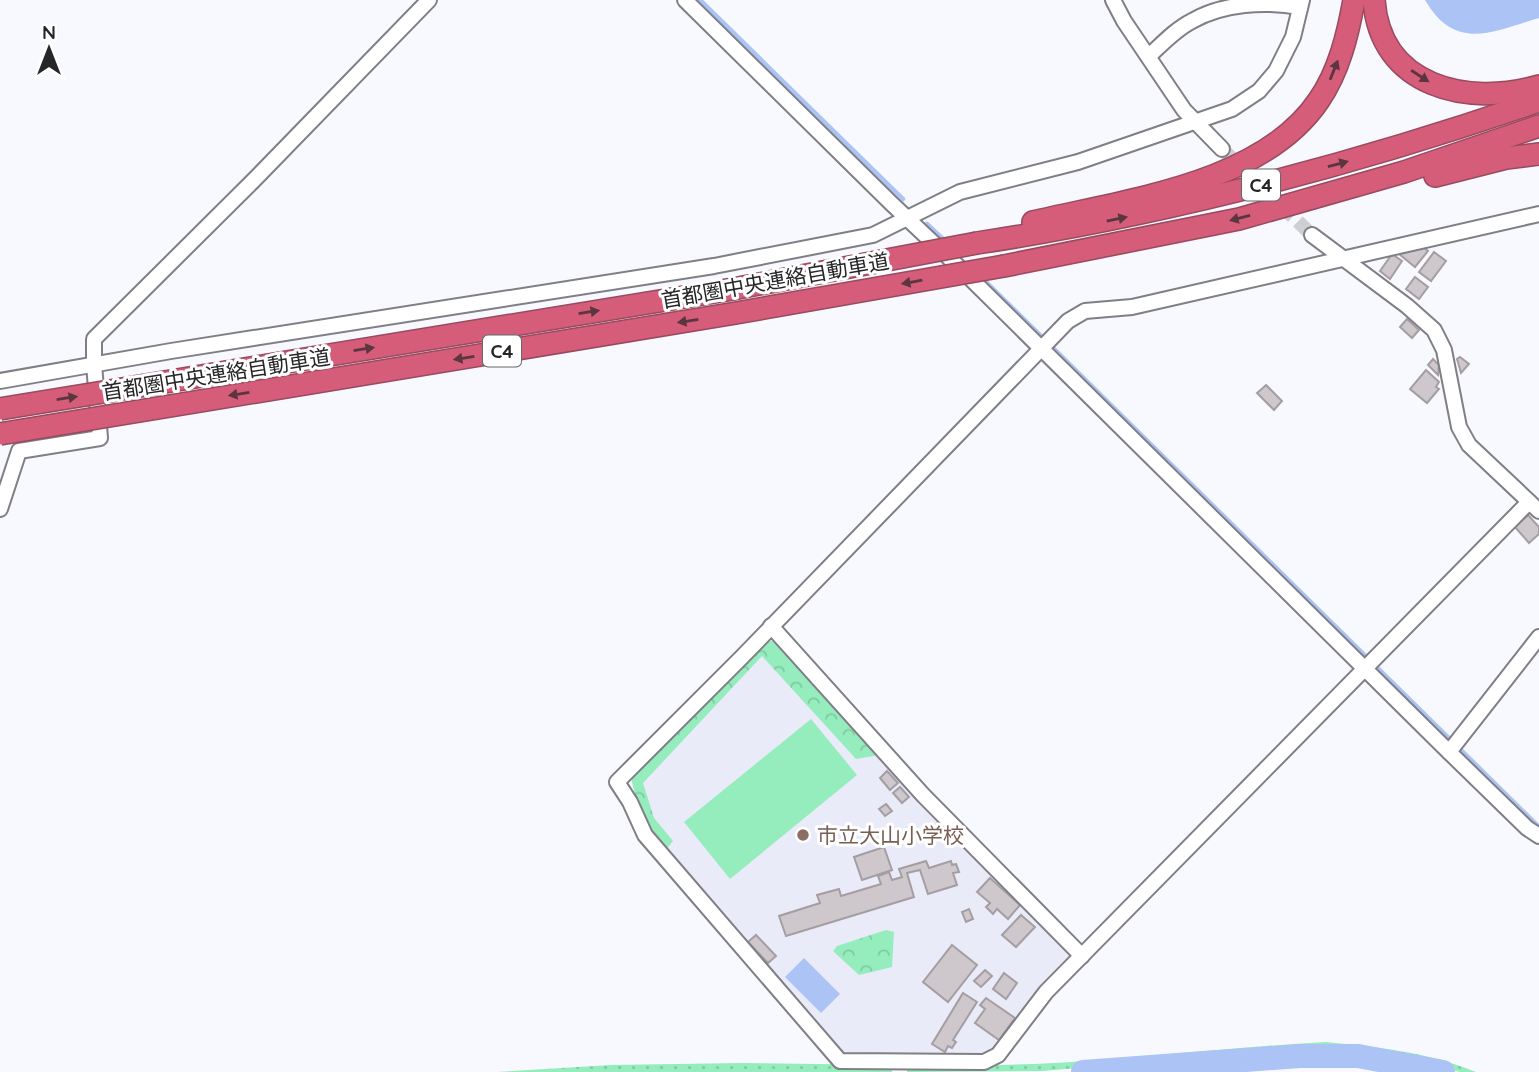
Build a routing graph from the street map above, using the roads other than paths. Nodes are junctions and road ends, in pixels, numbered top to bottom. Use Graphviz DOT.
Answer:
graph roads {
  1 [pos="429,0"];
  2 [pos="685,0"];
  3 [pos="1113,0"];
  4 [pos="1354,0"];
  5 [pos="1374,0"];
  6 [pos="1251,2"];
  7 [pos="1301,3"];
  8 [pos="1149,56"];
  9 [pos="1539,86"];
  10 [pos="1539,101"];
  11 [pos="1197,123"];
  12 [pos="1539,126"];
  13 [pos="1222,149"];
  14 [pos="1539,154"];
  15 [pos="1355,186"];
  16 [pos="1539,214"];
  17 [pos="909,218"];
  18 [pos="1312,235"];
  19 [pos="977,239"];
  20 [pos="1341,257"];
  21 [pos="1042,350"];
  22 [pos="94,364"];
  23 [pos="0,381"];
  24 [pos="0,409"];
  25 [pos="0,434"];
  26 [pos="1534,506"];
  27 [pos="0,509"];
  28 [pos="771,626"];
  29 [pos="1539,637"];
  30 [pos="1364,667"];
  31 [pos="1449,751"];
  32 [pos="1539,836"];
  33 [pos="1082,957"];
  34 [pos="902,1067"];
  1 -- 22 [label="street"];
  2 -- 17 [label="street"];
  3 -- 8 [label="street"];
  19 -- 4 [label="highway, one-way"];
  5 -- 9 [label="highway, one-way"];
  6 -- 7 [label="street"];
  6 -- 8 [label="street"];
  7 -- 11 [label="street"];
  8 -- 11 [label="street"];
  19 -- 10 [label="highway, 首都圏中央連絡自動車道 / C4, one-way"];
  11 -- 13 [label="street"];
  11 -- 17 [label="street"];
  12 -- 15 [label="highway, 首都圏中央連絡自動車道 / C4"];
  14 -- 15 [label="highway"];
  15 -- 25 [label="highway, 首都圏中央連絡自動車道 / C4, one-way, bridge"];
  16 -- 20 [label="street"];
  17 -- 21 [label="street"];
  17 -- 22 [label="street"];
  18 -- 20 [label="street"];
  24 -- 19 [label="highway, 首都圏中央連絡自動車道 / C4, one-way, bridge"];
  20 -- 21 [label="street"];
  20 -- 26 [label="street"];
  21 -- 28 [label="street"];
  21 -- 30 [label="street"];
  22 -- 23 [label="street"];
  22 -- 27 [label="street"];
  26 -- 30 [label="street"];
  28 -- 33 [label="street"];
  28 -- 34 [label="street"];
  29 -- 31 [label="street"];
  30 -- 31 [label="street"];
  30 -- 33 [label="street"];
  31 -- 32 [label="street"];
  33 -- 34 [label="street"];
}
